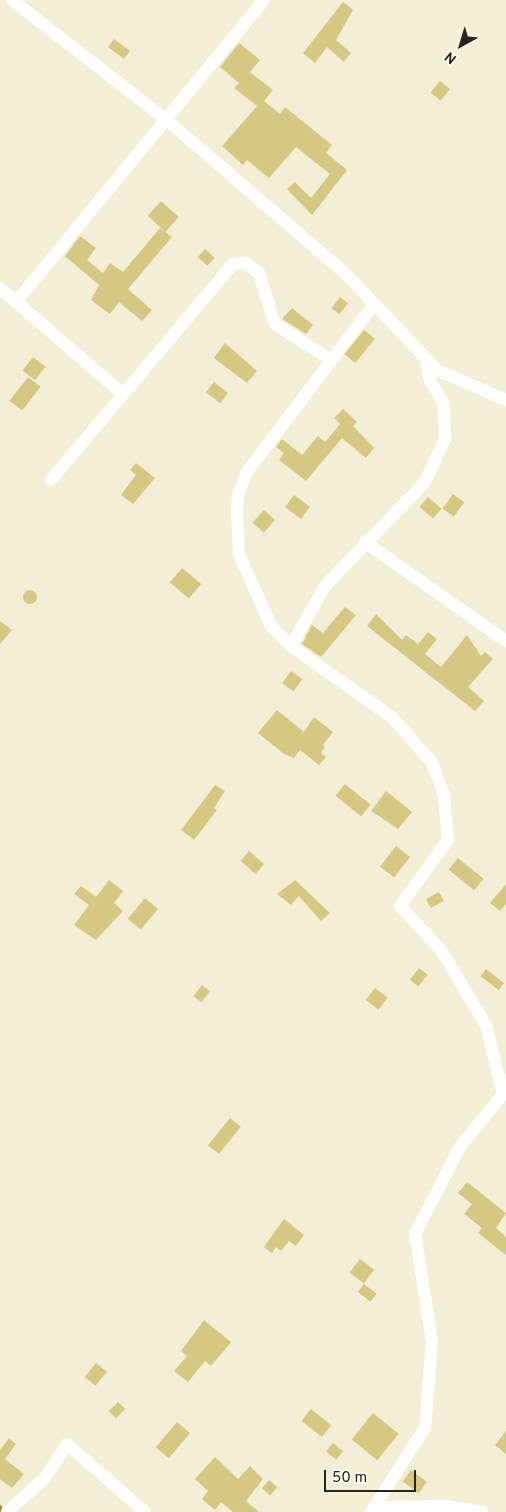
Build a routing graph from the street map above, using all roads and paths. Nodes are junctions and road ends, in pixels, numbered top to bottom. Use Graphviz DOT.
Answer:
graph roads {
  1 [pos="12,0"];
  2 [pos="264,0"];
  3 [pos="168,121"];
  4 [pos="0,288"];
  5 [pos="16,302"];
  6 [pos="374,304"];
  7 [pos="331,360"];
  8 [pos="426,361"];
  9 [pos="123,394"];
  10 [pos="506,400"];
  11 [pos="52,480"];
  12 [pos="365,542"];
  13 [pos="506,641"];
  14 [pos="291,646"];
  15 [pos="374,1510"];
  16 [pos="7,1512"];
  17 [pos="145,1512"];
  18 [pos="483,1512"];
  1 -- 3 [label="street"];
  2 -- 3 [label="street"];
  3 -- 5 [label="street"];
  3 -- 6 [label="street"];
  4 -- 5 [label="street"];
  5 -- 9 [label="street"];
  6 -- 7 [label="street"];
  6 -- 8 [label="street"];
  7 -- 9 [label="street"];
  7 -- 14 [label="street"];
  8 -- 10 [label="street"];
  8 -- 12 [label="street"];
  9 -- 11 [label="street"];
  12 -- 13 [label="street"];
  12 -- 14 [label="street"];
  14 -- 15 [label="street"];
  15 -- 18 [label="street"];
  16 -- 17 [label="street"];
}
